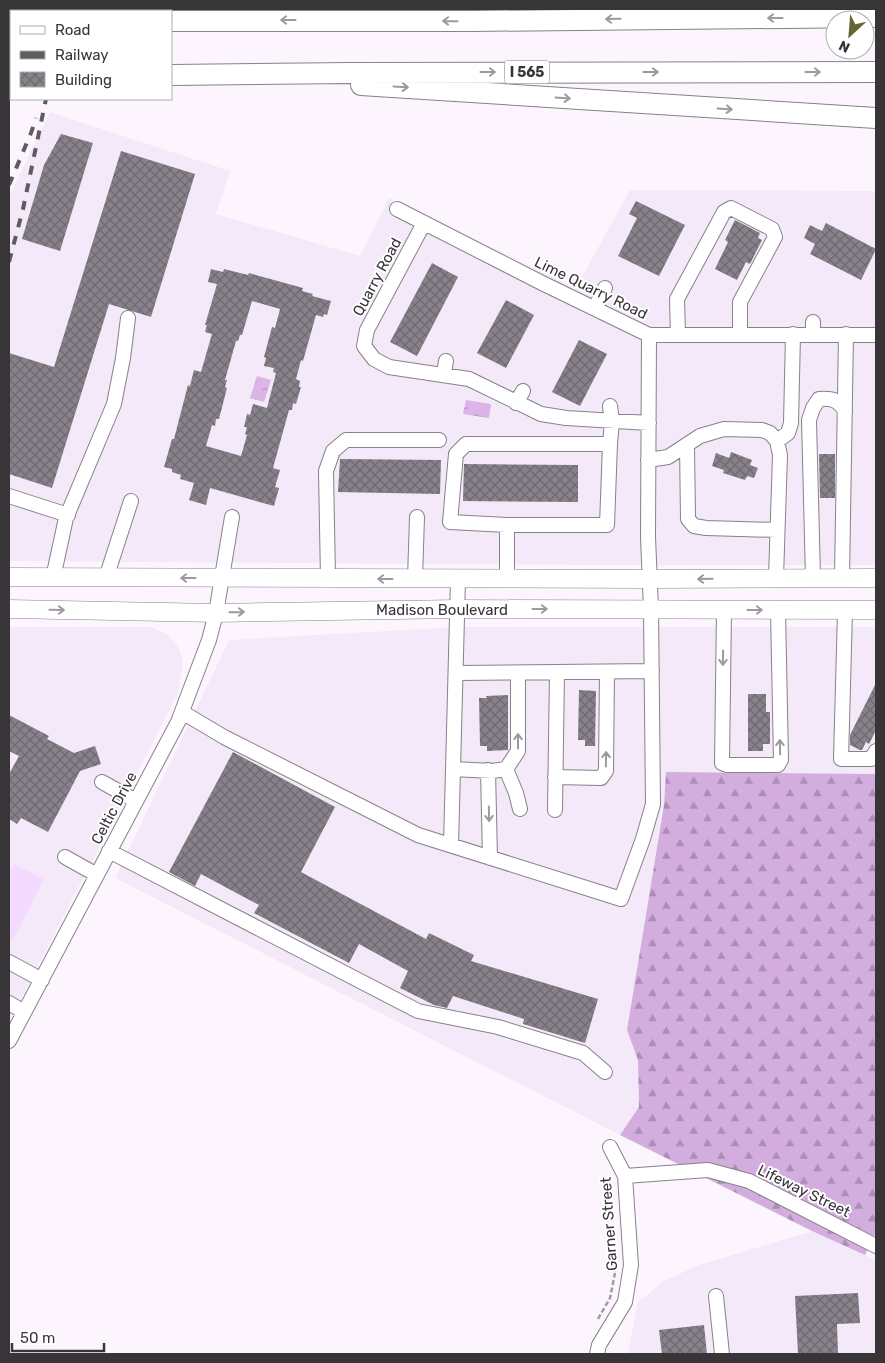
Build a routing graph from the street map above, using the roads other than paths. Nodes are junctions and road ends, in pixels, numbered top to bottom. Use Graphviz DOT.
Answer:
graph roads {
  1 [pos="9,9"];
  2 [pos="9,14"];
  3 [pos="876,17"];
  4 [pos="172,21"];
  5 [pos="876,72"];
  6 [pos="174,75"];
  7 [pos="876,118"];
  8 [pos="397,209"];
  9 [pos="424,223"];
  10 [pos="605,288"];
  11 [pos="595,308"];
  12 [pos="128,318"];
  13 [pos="649,334"];
  14 [pos="740,334"];
  15 [pos="793,334"];
  16 [pos="846,334"];
  17 [pos="678,335"];
  18 [pos="876,335"];
  19 [pos="610,406"];
  20 [pos="845,412"];
  21 [pos="612,421"];
  22 [pos="649,423"];
  23 [pos="439,440"];
  24 [pos="776,441"];
  25 [pos="610,444"];
  26 [pos="687,446"];
  27 [pos="648,460"];
  28 [pos="9,496"];
  29 [pos="131,501"];
  30 [pos="68,515"];
  31 [pos="232,517"];
  32 [pos="417,517"];
  33 [pos="508,525"];
  34 [pos="777,530"];
  35 [pos="9,577"];
  36 [pos="53,578"];
  37 [pos="106,578"];
  38 [pos="221,578"];
  39 [pos="328,578"];
  40 [pos="507,578"];
  41 [pos="776,578"];
  42 [pos="813,578"];
  43 [pos="842,578"];
  44 [pos="876,578"];
  45 [pos="415,579"];
  46 [pos="458,579"];
  47 [pos="650,580"];
  48 [pos="9,609"];
  49 [pos="458,609"];
  50 [pos="652,609"];
  51 [pos="724,610"];
  52 [pos="778,610"];
  53 [pos="876,610"];
  54 [pos="845,611"];
  55 [pos="216,613"];
  56 [pos="652,671"];
  57 [pos="557,672"];
  58 [pos="607,672"];
  59 [pos="456,673"];
  60 [pos="518,673"];
  61 [pos="182,712"];
  62 [pos="876,751"];
  63 [pos="453,768"];
  64 [pos="506,769"];
  65 [pos="488,770"];
  66 [pos="555,777"];
  67 [pos="102,782"];
  68 [pos="136,800"];
  69 [pos="520,809"];
  70 [pos="555,810"];
  71 [pos="451,845"];
  72 [pos="110,851"];
  73 [pos="65,857"];
  74 [pos="490,858"];
  75 [pos="97,875"];
  76 [pos="9,962"];
  77 [pos="42,980"];
  78 [pos="9,1003"];
  79 [pos="24,1012"];
  80 [pos="9,1041"];
  81 [pos="605,1072"];
  82 [pos="610,1147"];
  83 [pos="625,1176"];
  84 [pos="876,1246"];
  85 [pos="716,1296"];
  86 [pos="597,1354"];
  87 [pos="722,1354"];
  1 -- 2 [label="street"];
  3 -- 4 [label="highway, one-way"];
  6 -- 5 [label="highway, I 565, one-way"];
  6 -- 7 [label="highway, one-way"];
  8 -- 9 [label="street, Lime Quarry Road"];
  9 -- 11 [label="street, Lime Quarry Road"];
  9 -- 21 [label="street, Quarry Road"];
  10 -- 11 [label="street"];
  11 -- 13 [label="street, Lime Quarry Road"];
  12 -- 30 [label="street"];
  13 -- 17 [label="street, Lime Quarry Road"];
  13 -- 22 [label="street"];
  14 -- 15 [label="street, Lime Quarry Road"];
  14 -- 17 [label="street, Lime Quarry Road"];
  14 -- 17 [label="street"];
  15 -- 16 [label="street, Lime Quarry Road"];
  15 -- 24 [label="street"];
  16 -- 18 [label="street, Lime Quarry Road"];
  16 -- 20 [label="street"];
  19 -- 21 [label="street"];
  20 -- 42 [label="street"];
  20 -- 43 [label="street"];
  21 -- 22 [label="street, Quarry Road"];
  21 -- 25 [label="street"];
  22 -- 27 [label="street"];
  23 -- 39 [label="street"];
  24 -- 26 [label="street"];
  24 -- 34 [label="street"];
  25 -- 33 [label="street"];
  25 -- 33 [label="street"];
  26 -- 27 [label="street"];
  26 -- 34 [label="street"];
  27 -- 47 [label="street"];
  28 -- 30 [label="street"];
  29 -- 37 [label="street"];
  30 -- 36 [label="street"];
  31 -- 38 [label="street, Celtic Drive"];
  32 -- 45 [label="street"];
  33 -- 40 [label="street"];
  34 -- 41 [label="street"];
  35 -- 36 [label="main road, Madison Boulevard"];
  36 -- 37 [label="main road, Madison Boulevard"];
  38 -- 37 [label="main road, Madison Boulevard, one-way"];
  38 -- 39 [label="main road, Madison Boulevard"];
  38 -- 55 [label="street, Celtic Drive"];
  45 -- 39 [label="main road, Madison Boulevard, one-way"];
  40 -- 46 [label="main road, Madison Boulevard"];
  40 -- 47 [label="main road, Madison Boulevard"];
  41 -- 42 [label="main road, Madison Boulevard"];
  41 -- 47 [label="main road, Madison Boulevard, one-way"];
  42 -- 43 [label="main road, Madison Boulevard"];
  43 -- 44 [label="main road, Madison Boulevard"];
  45 -- 46 [label="main road, Madison Boulevard"];
  46 -- 49 [label="street"];
  47 -- 50 [label="street"];
  48 -- 55 [label="main road, Madison Boulevard, one-way"];
  49 -- 50 [label="main road, Madison Boulevard, one-way"];
  55 -- 49 [label="main road, Madison Boulevard, one-way"];
  49 -- 59 [label="street"];
  50 -- 51 [label="main road, Madison Boulevard"];
  50 -- 56 [label="street"];
  51 -- 52 [label="main road, Madison Boulevard, one-way"];
  51 -- 52 [label="street, one-way"];
  52 -- 54 [label="main road, Madison Boulevard"];
  53 -- 54 [label="main road, Madison Boulevard"];
  54 -- 62 [label="street"];
  55 -- 61 [label="street, Celtic Drive"];
  56 -- 58 [label="street"];
  56 -- 74 [label="street"];
  57 -- 58 [label="street"];
  57 -- 60 [label="street"];
  57 -- 66 [label="street"];
  66 -- 58 [label="street, one-way"];
  59 -- 60 [label="street"];
  59 -- 63 [label="street"];
  64 -- 60 [label="street, one-way"];
  61 -- 68 [label="street, Celtic Drive"];
  61 -- 71 [label="street"];
  63 -- 65 [label="street"];
  63 -- 71 [label="street"];
  64 -- 65 [label="street"];
  64 -- 69 [label="street"];
  65 -- 74 [label="street, one-way"];
  66 -- 70 [label="street"];
  67 -- 68 [label="street"];
  68 -- 72 [label="street, Celtic Drive"];
  71 -- 74 [label="street"];
  72 -- 75 [label="street, Celtic Drive"];
  72 -- 81 [label="street"];
  73 -- 75 [label="street"];
  75 -- 77 [label="street, Celtic Drive"];
  76 -- 77 [label="street"];
  77 -- 79 [label="street, Celtic Drive"];
  78 -- 79 [label="street"];
  79 -- 80 [label="street, Celtic Drive"];
  82 -- 83 [label="street, Garner Street"];
  83 -- 84 [label="street, Lifeway Street"];
  83 -- 86 [label="street, Garner Street"];
  85 -- 87 [label="street"];
}
